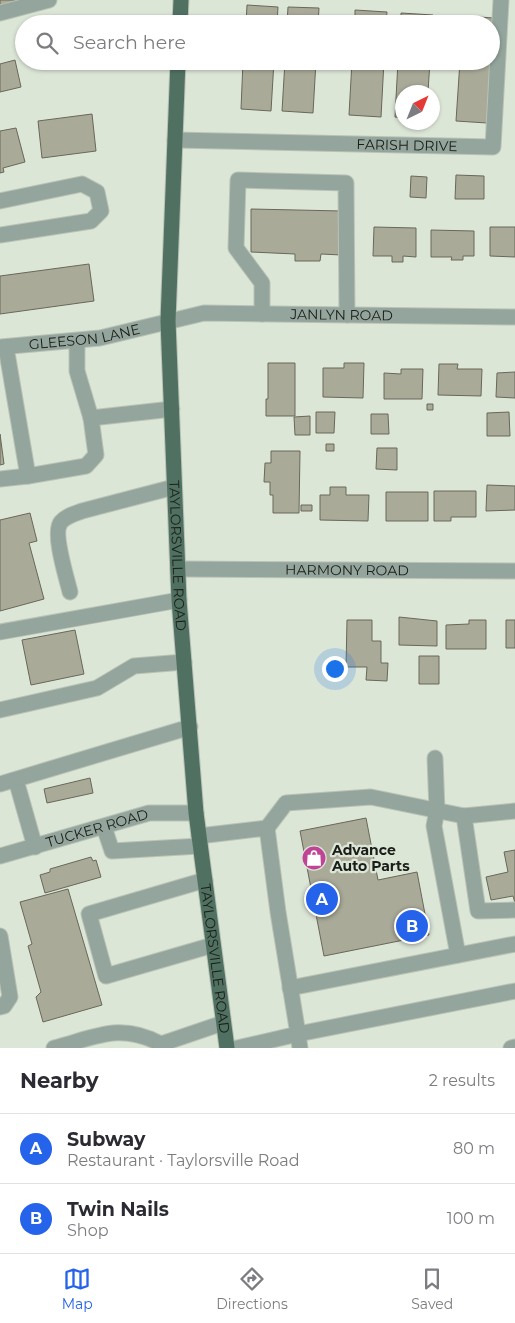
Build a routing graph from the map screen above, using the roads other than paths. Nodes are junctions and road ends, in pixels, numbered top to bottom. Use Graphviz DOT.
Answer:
graph roads {
  1 [pos="49,0"];
  2 [pos="182,0"];
  3 [pos="501,0"];
  4 [pos="0,13"];
  5 [pos="181,15"];
  6 [pos="500,18"];
  7 [pos="178,70"];
  8 [pos="497,70"];
  9 [pos="175,140"];
  10 [pos="0,200"];
  11 [pos="0,235"];
  12 [pos="262,314"];
  13 [pos="346,315"];
  14 [pos="515,317"];
  15 [pos="168,321"];
  16 [pos="77,341"];
  17 [pos="3,347"];
  18 [pos="172,409"];
  19 [pos="91,418"];
  20 [pos="28,476"];
  21 [pos="0,479"];
  22 [pos="174,487"];
  23 [pos="178,568"];
  24 [pos="515,571"];
  25 [pos="70,592"];
  26 [pos="179,600"];
  27 [pos="0,632"];
  28 [pos="184,662"];
  29 [pos="0,710"];
  30 [pos="190,727"];
  31 [pos="436,758"];
  32 [pos="16,780"];
  33 [pos="0,784"];
  34 [pos="437,810"];
  35 [pos="515,811"];
  36 [pos="196,813"];
  37 [pos="464,816"];
  38 [pos="104,827"];
  39 [pos="267,828"];
  40 [pos="200,841"];
  41 [pos="36,846"];
  42 [pos="0,856"];
  43 [pos="205,880"];
  44 [pos="515,910"];
  45 [pos="0,936"];
  46 [pos="515,944"];
  47 [pos="213,945"];
  48 [pos="458,955"];
  49 [pos="290,988"];
  50 [pos="515,991"];
  51 [pos="0,1007"];
  52 [pos="224,1023"];
  53 [pos="299,1041"];
  54 [pos="161,1046"];
  55 [pos="515,1047"];
  56 [pos="54,1048"];
  57 [pos="228,1048"];
  58 [pos="237,1048"];
  59 [pos="511,1048"];
  1 -- 4 [label="street"];
  2 -- 5 [label="main road"];
  3 -- 6 [label="street, FARISH DRIVE"];
  7 -- 9 [label="main road, TAYLORSVILLE ROAD"];
  8 -- 9 [label="street, FARISH DRIVE"];
  9 -- 15 [label="main road, TAYLORSVILLE ROAD"];
  10 -- 11 [label="street"];
  12 -- 13 [label="street, JANLYN ROAD"];
  12 -- 13 [label="street"];
  12 -- 15 [label="street, JANLYN ROAD"];
  13 -- 14 [label="street, JANLYN ROAD"];
  15 -- 16 [label="street, GLEESON LANE"];
  15 -- 18 [label="main road, TAYLORSVILLE ROAD"];
  16 -- 17 [label="street, GLEESON LANE"];
  16 -- 19 [label="street"];
  17 -- 20 [label="street"];
  18 -- 19 [label="street"];
  18 -- 22 [label="main road, TAYLORSVILLE ROAD"];
  19 -- 20 [label="street"];
  20 -- 21 [label="street"];
  22 -- 23 [label="main road, TAYLORSVILLE ROAD"];
  22 -- 25 [label="street"];
  23 -- 24 [label="street, HARMONY ROAD"];
  23 -- 26 [label="main road, TAYLORSVILLE ROAD"];
  26 -- 27 [label="street"];
  26 -- 28 [label="main road, TAYLORSVILLE ROAD"];
  28 -- 29 [label="street"];
  28 -- 30 [label="main road, TAYLORSVILLE ROAD"];
  30 -- 32 [label="street"];
  30 -- 36 [label="main road, TAYLORSVILLE ROAD"];
  31 -- 34 [label="street"];
  32 -- 33 [label="street"];
  32 -- 41 [label="street"];
  34 -- 37 [label="street"];
  34 -- 39 [label="street"];
  34 -- 48 [label="street"];
  35 -- 37 [label="street"];
  36 -- 38 [label="street, TUCKER ROAD"];
  36 -- 40 [label="main road, TAYLORSVILLE ROAD"];
  37 -- 44 [label="street"];
  38 -- 40 [label="street"];
  38 -- 41 [label="street, TUCKER ROAD"];
  39 -- 40 [label="street"];
  39 -- 49 [label="street"];
  40 -- 43 [label="main road, TAYLORSVILLE ROAD"];
  41 -- 42 [label="street, TUCKER ROAD"];
  43 -- 47 [label="main road, TAYLORSVILLE ROAD"];
  43 -- 47 [label="street"];
  45 -- 51 [label="street"];
  46 -- 48 [label="street"];
  47 -- 52 [label="main road, TAYLORSVILLE ROAD"];
  48 -- 49 [label="street"];
  49 -- 53 [label="street"];
  50 -- 53 [label="street"];
  52 -- 54 [label="street"];
  52 -- 57 [label="main road, TAYLORSVILLE ROAD"];
  53 -- 58 [label="street"];
  54 -- 56 [label="street"];
  55 -- 59 [label="street"];
}
